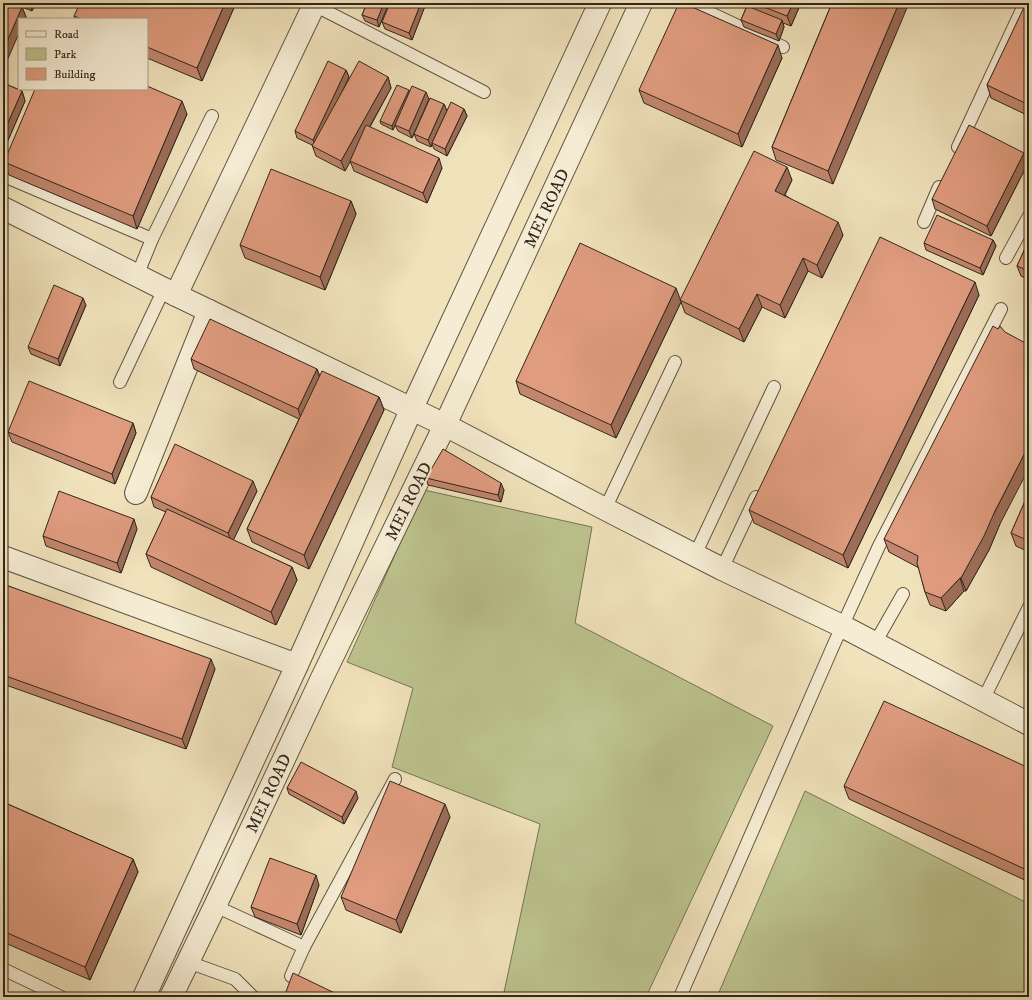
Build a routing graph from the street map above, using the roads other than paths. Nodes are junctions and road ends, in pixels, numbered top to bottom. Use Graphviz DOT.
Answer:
graph roads {
  1 [pos="600,3"];
  2 [pos="641,3"];
  3 [pos="689,3"];
  4 [pos="1025,3"];
  5 [pos="314,4"];
  6 [pos="782,47"];
  7 [pos="484,92"];
  8 [pos="212,116"];
  9 [pos="953,158"];
  10 [pos="10,162"];
  11 [pos="4,178"];
  12 [pos="943,179"];
  13 [pos="3,208"];
  14 [pos="1029,216"];
  15 [pos="924,222"];
  16 [pos="152,239"];
  17 [pos="1006,258"];
  18 [pos="137,276"];
  19 [pos="170,292"];
  20 [pos="1001,309"];
  21 [pos="209,311"];
  22 [pos="675,362"];
  23 [pos="120,382"];
  24 [pos="774,386"];
  25 [pos="412,408"];
  26 [pos="445,425"];
  27 [pos="136,493"];
  28 [pos="757,495"];
  29 [pos="605,509"];
  30 [pos="695,555"];
  31 [pos="3,557"];
  32 [pos="722,568"];
  33 [pos="902,594"];
  34 [pos="1029,607"];
  35 [pos="842,626"];
  36 [pos="875,643"];
  37 [pos="297,665"];
  38 [pos="983,700"];
  39 [pos="1029,724"];
  40 [pos="395,779"];
  41 [pos="215,906"];
  42 [pos="304,947"];
  43 [pos="188,962"];
  44 [pos="3,969"];
  45 [pos="291,976"];
  46 [pos="61,997"];
  47 [pos="144,997"];
  48 [pos="171,997"];
  49 [pos="253,997"];
  50 [pos="680,997"];
  1 -- 25 [label="street, MEI ROAD"];
  2 -- 26 [label="street, MEI ROAD"];
  3 -- 6 [label="lane"];
  4 -- 9 [label="lane"];
  5 -- 7 [label="lane"];
  5 -- 19 [label="street"];
  8 -- 16 [label="lane"];
  10 -- 11 [label="lane"];
  11 -- 16 [label="lane"];
  12 -- 15 [label="lane"];
  13 -- 18 [label="street"];
  14 -- 17 [label="lane"];
  16 -- 18 [label="lane"];
  18 -- 19 [label="street"];
  19 -- 21 [label="street"];
  19 -- 23 [label="lane"];
  20 -- 35 [label="lane"];
  21 -- 25 [label="street"];
  21 -- 27 [label="street"];
  22 -- 29 [label="lane"];
  24 -- 30 [label="lane"];
  25 -- 26 [label="street"];
  25 -- 37 [label="street, MEI ROAD"];
  26 -- 29 [label="street"];
  26 -- 41 [label="street, MEI ROAD"];
  28 -- 32 [label="lane"];
  29 -- 30 [label="street"];
  30 -- 32 [label="street"];
  31 -- 37 [label="street"];
  32 -- 35 [label="street"];
  33 -- 36 [label="lane"];
  34 -- 38 [label="lane"];
  35 -- 36 [label="street"];
  35 -- 50 [label="lane"];
  36 -- 38 [label="street"];
  37 -- 47 [label="street, MEI ROAD"];
  38 -- 39 [label="street"];
  40 -- 42 [label="lane"];
  41 -- 42 [label="lane"];
  41 -- 43 [label="street, MEI ROAD"];
  42 -- 45 [label="lane"];
  43 -- 48 [label="street, MEI ROAD"];
  43 -- 49 [label="lane"];
  44 -- 46 [label="lane"];
}
